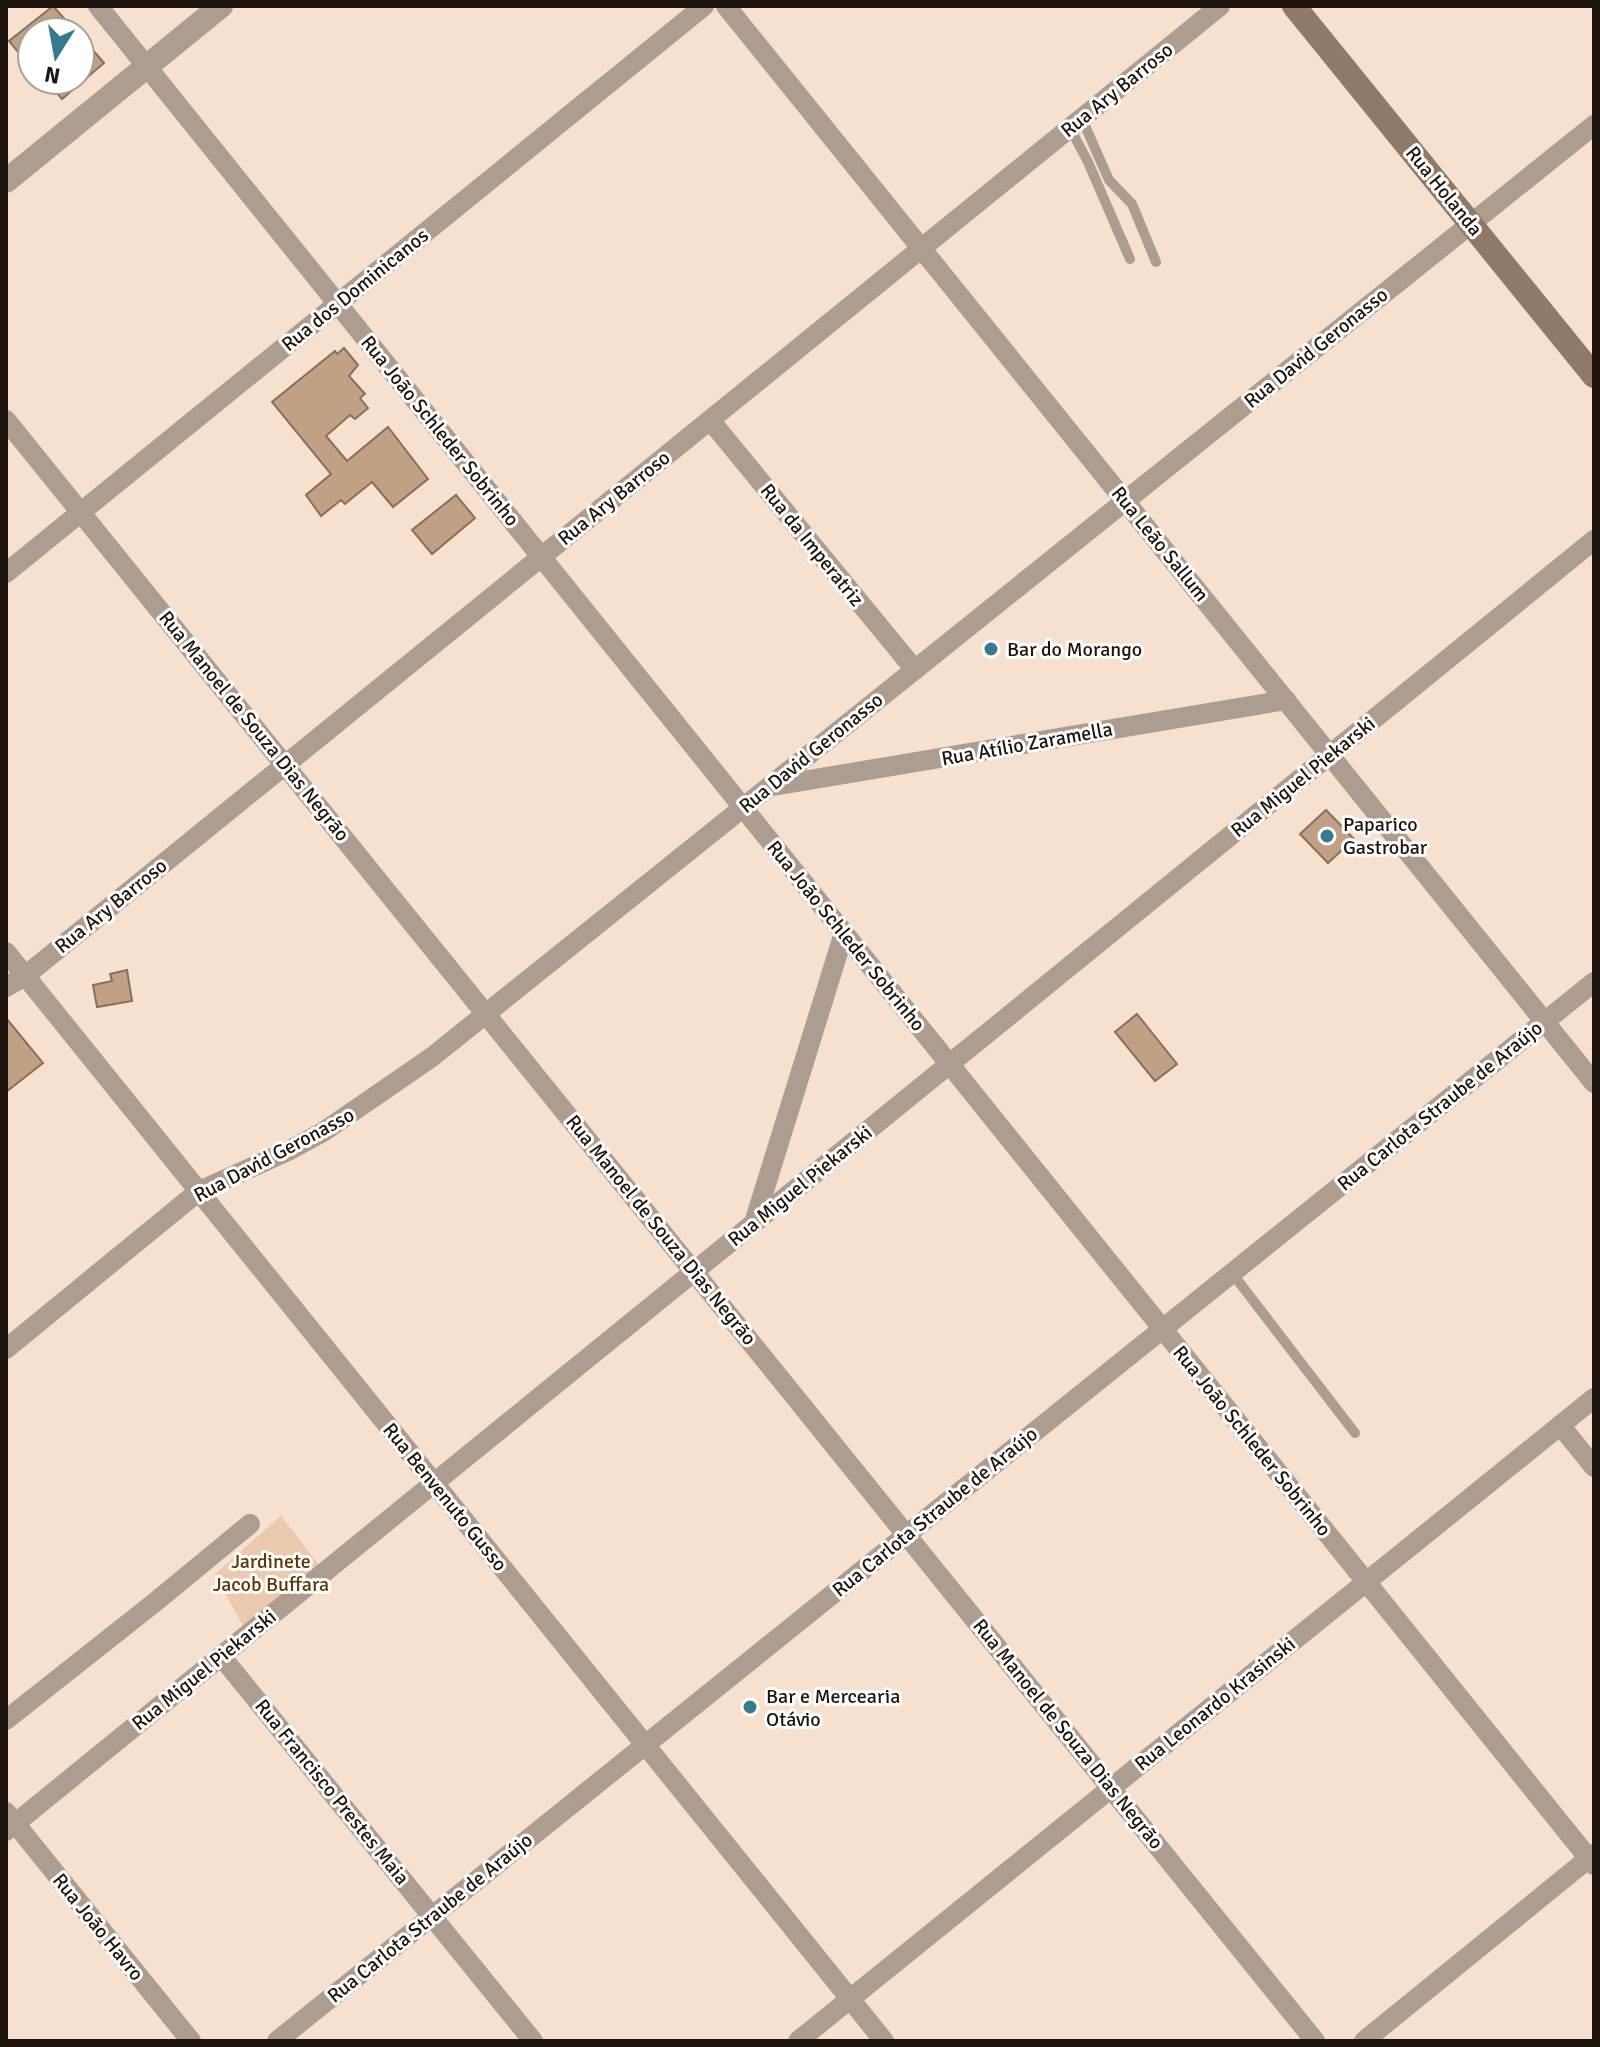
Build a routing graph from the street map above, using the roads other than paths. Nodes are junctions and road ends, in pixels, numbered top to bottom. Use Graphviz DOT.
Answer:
graph roads {
  1 [pos="98,6"];
  2 [pos="221,6"];
  3 [pos="704,6"];
  4 [pos="726,6"];
  5 [pos="1220,6"];
  6 [pos="1294,6"];
  7 [pos="147,67"];
  8 [pos="1076,124"];
  9 [pos="1594,125"];
  10 [pos="6,181"];
  11 [pos="1470,224"];
  12 [pos="922,249"];
  13 [pos="1130,259"];
  14 [pos="1156,262"];
  15 [pos="338,304"];
  16 [pos="1594,376"];
  17 [pos="6,420"];
  18 [pos="710,420"];
  19 [pos="1125,501"];
  20 [pos="81,512"];
  21 [pos="1594,540"];
  22 [pos="542,557"];
  23 [pos="6,573"];
  24 [pos="915,670"];
  25 [pos="1286,700"];
  26 [pos="1330,755"];
  27 [pos="285,765"];
  28 [pos="769,787"];
  29 [pos="743,808"];
  30 [pos="844,933"];
  31 [pos="6,952"];
  32 [pos="25,976"];
  33 [pos="1594,982"];
  34 [pos="6,987"];
  35 [pos="486,1014"];
  36 [pos="1545,1022"];
  37 [pos="949,1064"];
  38 [pos="1594,1083"];
  39 [pos="199,1191"];
  40 [pos="754,1223"];
  41 [pos="694,1272"];
  42 [pos="1232,1273"];
  43 [pos="1162,1329"];
  44 [pos="6,1349"];
  45 [pos="1594,1398"];
  46 [pos="1560,1425"];
  47 [pos="1355,1433"];
  48 [pos="1594,1467"];
  49 [pos="434,1483"];
  50 [pos="250,1524"];
  51 [pos="906,1535"];
  52 [pos="1366,1582"];
  53 [pos="221,1656"];
  54 [pos="6,1720"];
  55 [pos="645,1745"];
  56 [pos="1111,1788"];
  57 [pos="9,1822"];
  58 [pos="1592,1859"];
  59 [pos="432,1916"];
  60 [pos="850,1999"];
  61 [pos="191,2041"];
  62 [pos="277,2041"];
  63 [pos="533,2041"];
  64 [pos="798,2041"];
  65 [pos="884,2041"];
  66 [pos="1315,2041"];
  67 [pos="1364,2041"];
  1 -- 7 [label="street, Rua João Schleder Sobrinho"];
  2 -- 7 [label="street"];
  3 -- 15 [label="street, Rua dos Dominicanos"];
  4 -- 12 [label="street, Rua Leão Sallum"];
  5 -- 8 [label="street, Rua Ary Barroso"];
  6 -- 11 [label="main road, Rua Holanda"];
  7 -- 10 [label="street"];
  7 -- 15 [label="street, Rua João Schleder Sobrinho"];
  8 -- 12 [label="street, Rua Ary Barroso"];
  8 -- 13 [label="lane"];
  8 -- 14 [label="lane"];
  9 -- 11 [label="street, Rua David Geronasso"];
  11 -- 16 [label="main road, Rua Holanda"];
  11 -- 19 [label="street, Rua David Geronasso"];
  12 -- 18 [label="street, Rua Ary Barroso"];
  12 -- 19 [label="street, Rua Leão Sallum"];
  15 -- 20 [label="street, Rua dos Dominicanos"];
  15 -- 22 [label="street, Rua João Schleder Sobrinho"];
  17 -- 20 [label="street, Rua Manoel de Souza Dias Negrão"];
  18 -- 22 [label="street, Rua Ary Barroso"];
  18 -- 24 [label="street, Rua da Imperatriz"];
  19 -- 24 [label="street, Rua David Geronasso"];
  19 -- 25 [label="street, Rua Leão Sallum"];
  20 -- 23 [label="street, Rua dos Dominicanos"];
  20 -- 27 [label="street, Rua Manoel de Souza Dias Negrão"];
  21 -- 26 [label="street, Rua Miguel Piekarski"];
  22 -- 27 [label="street, Rua Ary Barroso"];
  22 -- 29 [label="street, Rua João Schleder Sobrinho"];
  24 -- 28 [label="street, Rua David Geronasso"];
  25 -- 26 [label="street, Rua Leão Sallum"];
  25 -- 28 [label="street, Rua Atílio Zaramella"];
  26 -- 36 [label="street, Rua Leão Sallum"];
  26 -- 37 [label="street, Rua Miguel Piekarski"];
  27 -- 32 [label="street, Rua Ary Barroso"];
  27 -- 35 [label="street, Rua Manoel de Souza Dias Negrão"];
  28 -- 29 [label="street, Rua David Geronasso"];
  29 -- 30 [label="street, Rua João Schleder Sobrinho"];
  29 -- 35 [label="street, Rua David Geronasso"];
  30 -- 37 [label="street, Rua João Schleder Sobrinho"];
  30 -- 40 [label="street"];
  31 -- 32 [label="street, Rua Benvenuto Gusso"];
  32 -- 34 [label="street, Rua Ary Barroso"];
  32 -- 39 [label="street, Rua Benvenuto Gusso"];
  33 -- 36 [label="street, Rua Carlota Straube de Araújo"];
  35 -- 39 [label="street, Rua David Geronasso"];
  35 -- 41 [label="street, Rua Manoel de Souza Dias Negrão"];
  36 -- 38 [label="street, Rua Leão Sallum"];
  36 -- 42 [label="street, Rua Carlota Straube de Araújo"];
  37 -- 40 [label="street, Rua Miguel Piekarski"];
  37 -- 43 [label="street, Rua João Schleder Sobrinho"];
  39 -- 44 [label="street, Rua David Geronasso"];
  39 -- 49 [label="street, Rua Benvenuto Gusso"];
  40 -- 41 [label="street, Rua Miguel Piekarski"];
  41 -- 49 [label="street, Rua Miguel Piekarski"];
  41 -- 51 [label="street, Rua Manoel de Souza Dias Negrão"];
  42 -- 43 [label="street, Rua Carlota Straube de Araújo"];
  42 -- 47 [label="lane"];
  43 -- 51 [label="street, Rua Carlota Straube de Araújo"];
  43 -- 52 [label="street, Rua João Schleder Sobrinho"];
  45 -- 46 [label="street, Rua Leonardo Krasinski"];
  46 -- 48 [label="street"];
  46 -- 52 [label="street, Rua Leonardo Krasinski"];
  49 -- 53 [label="street, Rua Miguel Piekarski"];
  49 -- 55 [label="street, Rua Benvenuto Gusso"];
  50 -- 54 [label="street"];
  51 -- 55 [label="street, Rua Carlota Straube de Araújo"];
  51 -- 56 [label="street, Rua Manoel de Souza Dias Negrão"];
  52 -- 56 [label="street, Rua Leonardo Krasinski"];
  52 -- 58 [label="street, Rua João Schleder Sobrinho"];
  53 -- 57 [label="street, Rua Miguel Piekarski"];
  53 -- 59 [label="street, Rua Francisco Prestes Maia"];
  55 -- 59 [label="street, Rua Carlota Straube de Araújo"];
  55 -- 60 [label="street, Rua Benvenuto Gusso"];
  56 -- 60 [label="street, Rua Leonardo Krasinski"];
  56 -- 66 [label="street, Rua Manoel de Souza Dias Negrão"];
  57 -- 61 [label="street, Rua João Havro"];
  58 -- 67 [label="street"];
  59 -- 62 [label="street, Rua Carlota Straube de Araújo"];
  59 -- 63 [label="street, Rua Francisco Prestes Maia"];
  60 -- 64 [label="street, Rua Leonardo Krasinski"];
  60 -- 65 [label="street, Rua Benvenuto Gusso"];
}
